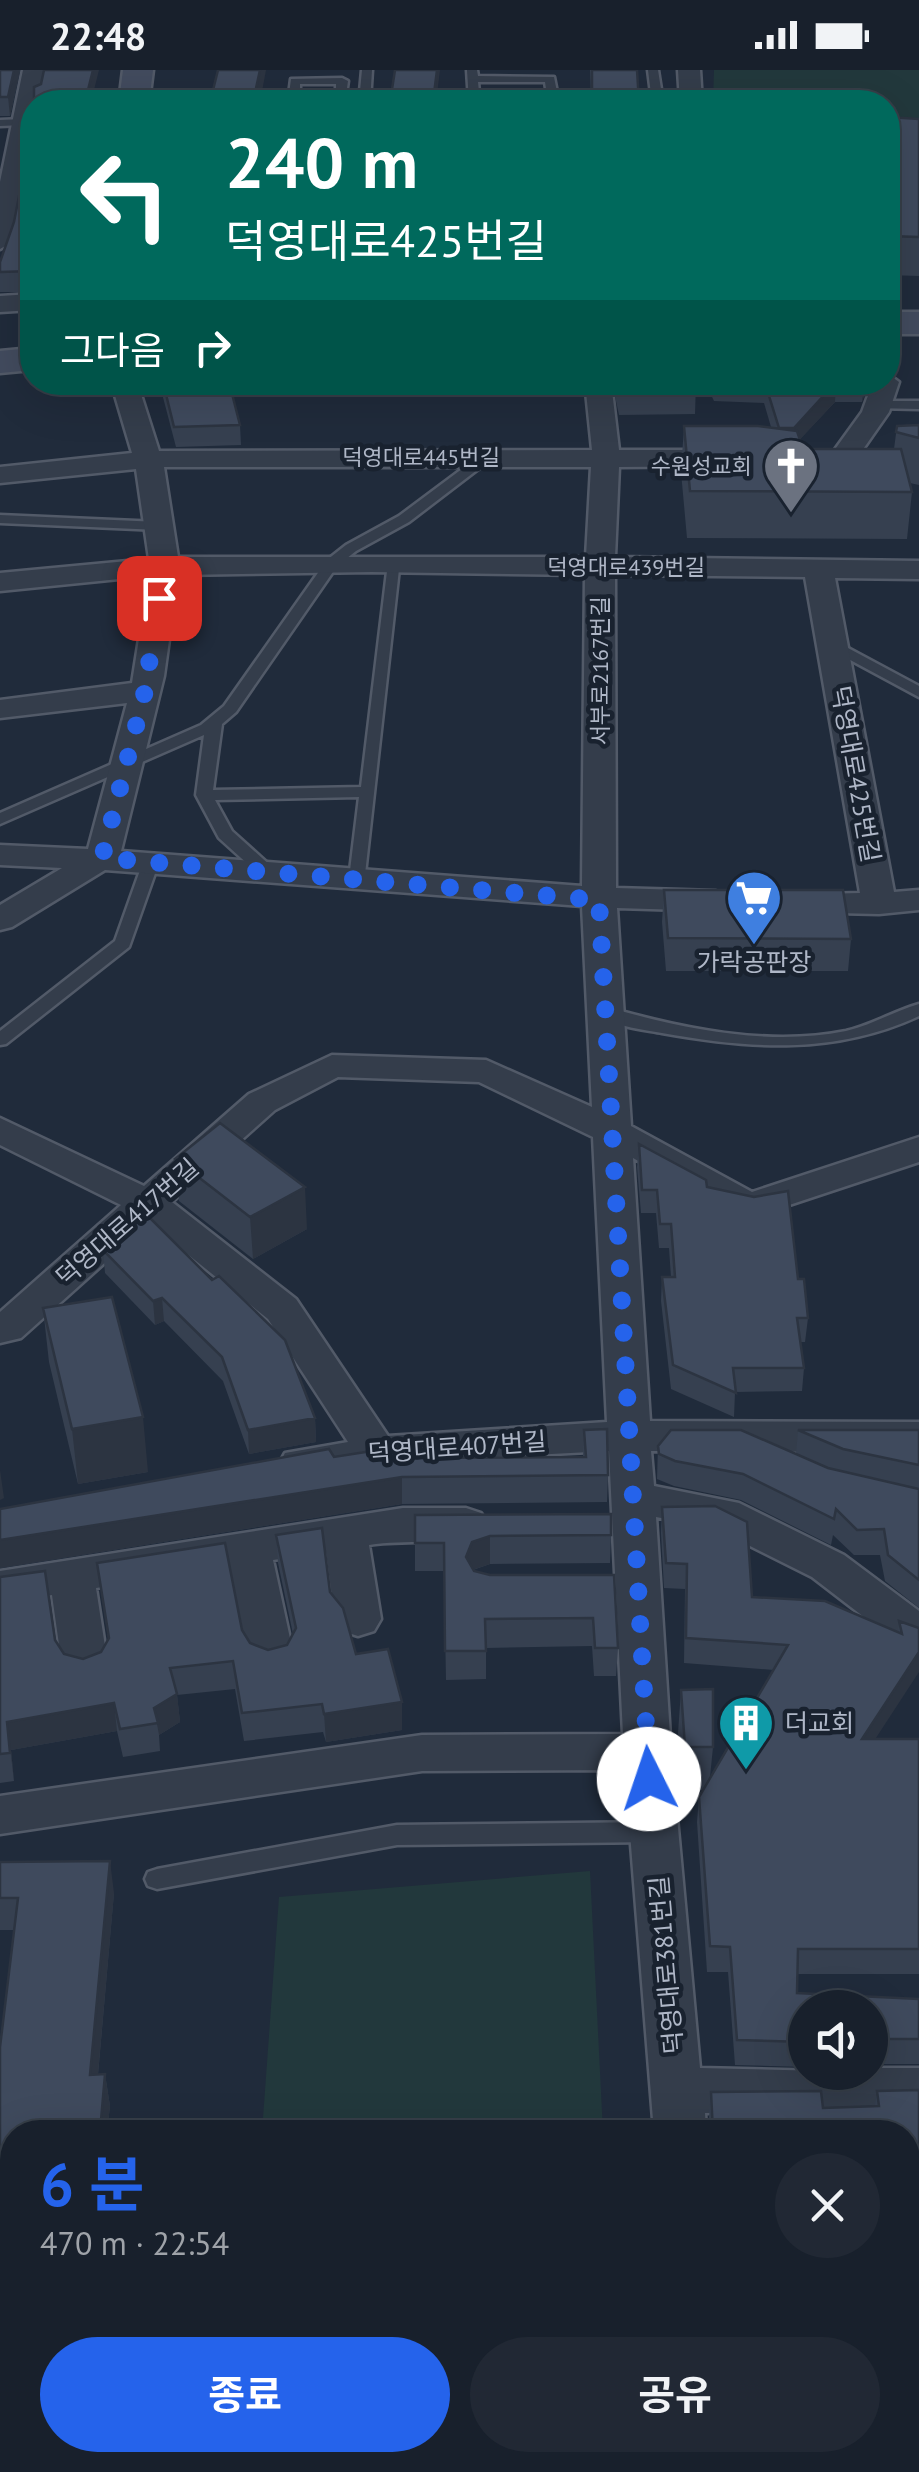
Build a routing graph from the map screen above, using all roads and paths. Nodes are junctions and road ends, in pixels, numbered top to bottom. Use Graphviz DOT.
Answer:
graph roads {
  1 [pos="472,74"];
  2 [pos="552,90"];
  3 [pos="12,123"];
  4 [pos="16,168"];
  5 [pos="0,242"];
  6 [pos="128,395"];
  7 [pos="599,395"];
  8 [pos="881,395"];
  9 [pos="885,395"];
  10 [pos="919,405"];
  11 [pos="606,456"];
  12 [pos="487,457"];
  13 [pos="150,458"];
  14 [pos="764,458"];
  15 [pos="881,460"];
  16 [pos="0,475"];
  17 [pos="0,519"];
  18 [pos="158,526"];
  19 [pos="394,563"];
  20 [pos="332,564"];
  21 [pos="164,566"];
  22 [pos="818,568"];
  23 [pos="600,569"];
  24 [pos="919,570"];
  25 [pos="0,582"];
  26 [pos="832,645"];
  27 [pos="145,691"];
  28 [pos="919,692"];
  29 [pos="0,709"];
  30 [pos="214,722"];
  31 [pos="126,764"];
  32 [pos="368,792"];
  33 [pos="204,795"];
  34 [pos="0,819"];
  35 [pos="0,855"];
  36 [pos="102,858"];
  37 [pos="151,862"];
  38 [pos="267,872"];
  39 [pos="358,879"];
  40 [pos="599,900"];
  41 [pos="919,900"];
  42 [pos="880,904"];
  43 [pos="0,920"];
  44 [pos="919,1009"];
  45 [pos="606,1012"];
  46 [pos="0,1040"];
  47 [pos="0,1130"];
  48 [pos="612,1130"];
  49 [pos="919,1149"];
  50 [pos="148,1204"];
  51 [pos="0,1329"];
  52 [pos="629,1437"];
  53 [pos="725,1437"];
  54 [pos="919,1438"];
  55 [pos="375,1450"];
  56 [pos="780,1461"];
  57 [pos="262,1470"];
  58 [pos="621,1514"];
  59 [pos="500,1524"];
  60 [pos="345,1533"];
  61 [pos="248,1548"];
  62 [pos="72,1576"];
  63 [pos="0,1587"];
  64 [pos="358,1619"];
  65 [pos="919,1635"];
  66 [pos="271,1658"];
  67 [pos="85,1666"];
  68 [pos="647,1752"];
  69 [pos="0,1815"];
  70 [pos="654,1832"];
  71 [pos="158,1879"];
  72 [pos="919,2090"];
  73 [pos="678,2112"];
  1 -- 2 [label="lane"];
  3 -- 4 [label="street"];
  4 -- 5 [label="street"];
  6 -- 13 [label="street"];
  7 -- 11 [label="street, 서부로2167번길"];
  8 -- 15 [label="street"];
  9 -- 10 [label="lane"];
  11 -- 12 [label="street, 덕영대로445번길"];
  11 -- 14 [label="street, 덕영대로445번길"];
  11 -- 23 [label="street, 서부로2167번길"];
  12 -- 13 [label="street, 덕영대로445번길"];
  12 -- 20 [label="lane"];
  13 -- 16 [label="street, 덕영대로445번길"];
  13 -- 18 [label="street"];
  17 -- 18 [label="lane"];
  18 -- 21 [label="street"];
  19 -- 20 [label="street, 덕영대로439번길"];
  19 -- 23 [label="street, 덕영대로439번길"];
  19 -- 32 [label="lane"];
  20 -- 21 [label="street, 덕영대로439번길"];
  20 -- 30 [label="lane"];
  21 -- 25 [label="street, 덕영대로439번길"];
  21 -- 27 [label="street"];
  22 -- 23 [label="street, 덕영대로439번길"];
  22 -- 24 [label="street, 덕영대로439번길"];
  22 -- 26 [label="street, 덕영대로425번길"];
  23 -- 40 [label="street, 서부로2167번길"];
  26 -- 28 [label="lane, 덕영대로425번길"];
  26 -- 42 [label="street, 덕영대로425번길"];
  27 -- 29 [label="street"];
  27 -- 31 [label="street"];
  30 -- 31 [label="lane"];
  30 -- 33 [label="lane"];
  31 -- 34 [label="lane"];
  31 -- 36 [label="street"];
  32 -- 33 [label="lane"];
  32 -- 39 [label="lane"];
  33 -- 38 [label="lane"];
  35 -- 36 [label="street"];
  36 -- 37 [label="street"];
  36 -- 43 [label="street"];
  37 -- 38 [label="street"];
  37 -- 46 [label="lane"];
  38 -- 39 [label="street"];
  39 -- 40 [label="street"];
  40 -- 42 [label="street"];
  40 -- 45 [label="street, 덕영대로381번길"];
  41 -- 42 [label="street"];
  44 -- 45 [label="lane"];
  45 -- 48 [label="street, 덕영대로381번길"];
  47 -- 50 [label="street"];
  48 -- 49 [label="street, 덕영대로417번길"];
  48 -- 50 [label="street, 덕영대로417번길"];
  48 -- 52 [label="street, 덕영대로381번길"];
  50 -- 51 [label="street, 덕영대로417번길"];
  50 -- 55 [label="street"];
  52 -- 53 [label="street, 덕영대로407번길"];
  52 -- 55 [label="street, 덕영대로407번길"];
  52 -- 58 [label="street, 덕영대로381번길"];
  53 -- 54 [label="street, 덕영대로407번길"];
  53 -- 56 [label="lane"];
  55 -- 57 [label="street, 덕영대로407번길"];
  58 -- 65 [label="street"];
  58 -- 68 [label="street, 덕영대로381번길"];
  59 -- 60 [label="street"];
  60 -- 61 [label="street"];
  60 -- 64 [label="street"];
  61 -- 62 [label="street"];
  61 -- 66 [label="street"];
  62 -- 63 [label="street"];
  62 -- 67 [label="street"];
  68 -- 69 [label="street"];
  68 -- 70 [label="street, 덕영대로381번길"];
  70 -- 71 [label="lane"];
  70 -- 73 [label="street, 덕영대로381번길"];
  72 -- 73 [label="street"];
}
